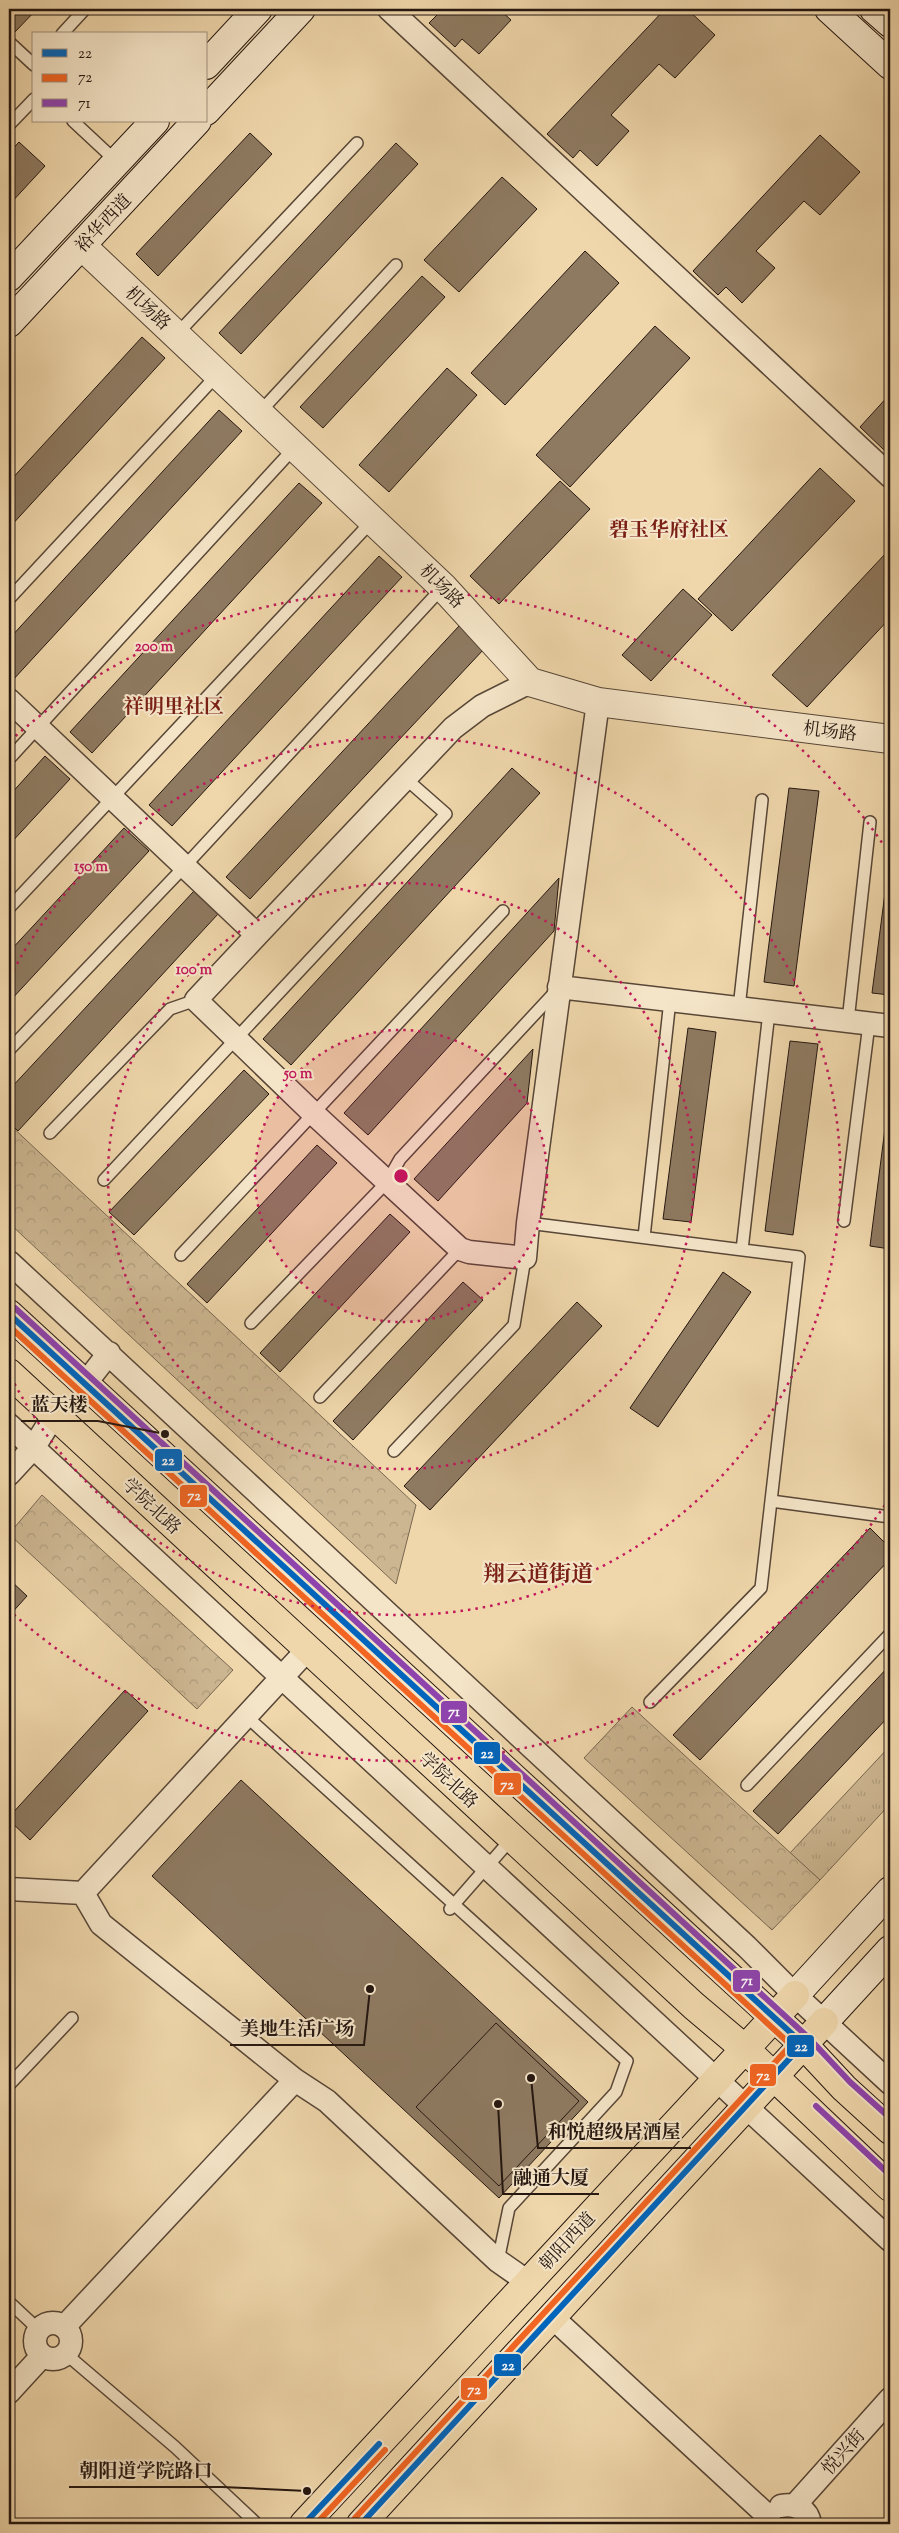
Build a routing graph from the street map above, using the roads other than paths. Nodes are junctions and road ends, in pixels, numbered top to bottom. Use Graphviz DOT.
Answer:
graph roads {
  1 [pos="85,9"];
  2 [pos="258,9"];
  3 [pos="301,9"];
  4 [pos="389,9"];
  5 [pos="829,9"];
  6 [pos="874,9"];
  7 [pos="890,24"];
  8 [pos="64,32"];
  9 [pos="9,42"];
  10 [pos="32,63"];
  11 [pos="208,63"];
  12 [pos="890,65"];
  13 [pos="32,100"];
  14 [pos="208,109"];
  15 [pos="74,122"];
  16 [pos="154,122"];
  17 [pos="196,122"];
  18 [pos="9,125"];
  19 [pos="357,143"];
  20 [pos="117,162"];
  21 [pos="82,246"];
  22 [pos="396,265"];
  23 [pos="9,277"];
  24 [pos="9,323"];
  25 [pos="176,335"];
  26 [pos="218,374"];
  27 [pos="259,412"];
  28 [pos="295,447"];
  29 [pos="890,476"];
  30 [pos="373,520"];
  31 [pos="443,587"];
  32 [pos="9,599"];
  33 [pos="530,682"];
  34 [pos="9,700"];
  35 [pos="598,702"];
  36 [pos="38,727"];
  37 [pos="890,739"];
  38 [pos="9,758"];
  39 [pos="405,778"];
  40 [pos="112,798"];
  41 [pos="762,800"];
  42 [pos="870,822"];
  43 [pos="185,866"];
  44 [pos="9,908"];
  45 [pos="503,910"];
  46 [pos="257,935"];
  47 [pos="559,987"];
  48 [pos="196,1000"];
  49 [pos="670,1000"];
  50 [pos="739,1008"];
  51 [pos="769,1012"];
  52 [pos="869,1024"];
  53 [pos="235,1039"];
  54 [pos="9,1050"];
  55 [pos="314,1114"];
  56 [pos="50,1133"];
  57 [pos="104,1180"];
  58 [pos="387,1182"];
  59 [pos="844,1221"];
  60 [pos="528,1223"];
  61 [pos="644,1237"];
  62 [pos="460,1249"];
  63 [pos="742,1250"];
  64 [pos="181,1255"];
  65 [pos="525,1258"];
  66 [pos="9,1262"];
  67 [pos="9,1314"];
  68 [pos="251,1323"];
  69 [pos="109,1354"];
  70 [pos="9,1373"];
  71 [pos="85,1384"];
  72 [pos="320,1397"];
  73 [pos="54,1416"];
  74 [pos="9,1424"];
  75 [pos="34,1447"];
  76 [pos="394,1451"];
  77 [pos="9,1474"];
  78 [pos="771,1501"];
  79 [pos="890,1517"];
  80 [pos="890,1634"];
  81 [pos="308,1649"];
  82 [pos="282,1677"];
  83 [pos="650,1702"];
  84 [pos="244,1718"];
  85 [pos="747,1785"];
  86 [pos="512,1838"];
  87 [pos="488,1866"];
  88 [pos="9,1889"];
  89 [pos="890,1891"];
  90 [pos="83,1893"];
  91 [pos="453,1906"];
  92 [pos="890,1950"];
  93 [pos="794,1995"];
  94 [pos="72,2018"];
  95 [pos="773,2018"];
  96 [pos="824,2022"];
  97 [pos="803,2044"];
  98 [pos="745,2049"];
  99 [pos="773,2077"];
  100 [pos="717,2079"];
  101 [pos="295,2080"];
  102 [pos="890,2083"];
  103 [pos="9,2085"];
  104 [pos="746,2106"];
  105 [pos="890,2130"];
  106 [pos="890,2187"];
  107 [pos="890,2240"];
  108 [pos="498,2261"];
  109 [pos="528,2282"];
  110 [pos="9,2302"];
  111 [pos="555,2314"];
  112 [pos="64,2327"];
  113 [pos="39,2330"];
  114 [pos="66,2354"];
  115 [pos="42,2356"];
  116 [pos="9,2392"];
  117 [pos="890,2399"];
  118 [pos="890,2421"];
  119 [pos="788,2516"];
  120 [pos="257,2524"];
  121 [pos="304,2524"];
  122 [pos="361,2524"];
  1 -- 8 [label="lane"];
  2 -- 11 [label="main road"];
  3 -- 14 [label="main road"];
  4 -- 29 [label="street"];
  5 -- 12 [label="main road"];
  6 -- 7 [label="main road"];
  9 -- 10 [label="lane"];
  13 -- 18 [label="lane"];
  15 -- 20 [label="lane"];
  16 -- 20 [label="main road, 裕华西道"];
  17 -- 21 [label="main road, 裕华西道"];
  19 -- 25 [label="lane"];
  20 -- 23 [label="main road, 裕华西道"];
  21 -- 24 [label="main road, 裕华西道"];
  21 -- 25 [label="main road, 机场路"];
  22 -- 27 [label="lane"];
  25 -- 26 [label="main road, 机场路"];
  26 -- 27 [label="main road, 机场路"];
  26 -- 32 [label="lane"];
  27 -- 28 [label="main road, 机场路"];
  28 -- 30 [label="main road, 机场路"];
  28 -- 36 [label="lane"];
  30 -- 31 [label="main road, 机场路"];
  30 -- 40 [label="lane"];
  31 -- 33 [label="main road, 机场路"];
  31 -- 43 [label="lane"];
  33 -- 35 [label="main road, 机场路"];
  33 -- 39 [label="street"];
  34 -- 36 [label="street"];
  35 -- 37 [label="main road, 机场路"];
  35 -- 47 [label="street"];
  36 -- 38 [label="lane"];
  36 -- 40 [label="street"];
  39 -- 46 [label="street"];
  39 -- 53 [label="lane"];
  40 -- 43 [label="street"];
  40 -- 44 [label="lane"];
  41 -- 50 [label="lane"];
  42 -- 52 [label="lane"];
  43 -- 46 [label="street"];
  43 -- 54 [label="lane"];
  45 -- 55 [label="lane"];
  46 -- 48 [label="street"];
  47 -- 49 [label="street"];
  47 -- 58 [label="lane"];
  47 -- 60 [label="street"];
  48 -- 53 [label="street"];
  48 -- 56 [label="lane"];
  49 -- 50 [label="street"];
  49 -- 61 [label="lane"];
  50 -- 51 [label="street"];
  51 -- 52 [label="street"];
  51 -- 63 [label="lane"];
  52 -- 59 [label="lane"];
  53 -- 55 [label="street"];
  53 -- 57 [label="lane"];
  55 -- 58 [label="street"];
  55 -- 64 [label="lane"];
  58 -- 62 [label="street"];
  58 -- 68 [label="lane"];
  60 -- 61 [label="lane"];
  60 -- 65 [label="street"];
  61 -- 63 [label="lane"];
  62 -- 65 [label="street"];
  62 -- 72 [label="lane"];
  63 -- 78 [label="lane"];
  65 -- 76 [label="lane"];
  66 -- 69 [label="street"];
  67 -- 71 [label="main road"];
  69 -- 71 [label="street"];
  69 -- 93 [label="street"];
  70 -- 73 [label="main road, 学院北路"];
  71 -- 73 [label="main road"];
  71 -- 95 [label="main road"];
  73 -- 75 [label="street"];
  73 -- 81 [label="main road, 学院北路"];
  74 -- 75 [label="street"];
  75 -- 77 [label="street"];
  75 -- 82 [label="street"];
  78 -- 79 [label="lane"];
  78 -- 83 [label="lane"];
  80 -- 85 [label="lane"];
  81 -- 82 [label="street"];
  81 -- 86 [label="main road, 学院北路"];
  82 -- 84 [label="street"];
  82 -- 87 [label="street"];
  84 -- 90 [label="street"];
  84 -- 91 [label="lane"];
  86 -- 87 [label="lane"];
  86 -- 98 [label="main road, 学院北路"];
  87 -- 91 [label="lane"];
  87 -- 100 [label="street"];
  88 -- 90 [label="street"];
  89 -- 93 [label="main road, 朝阳西道"];
  90 -- 101 [label="street"];
  91 -- 108 [label="lane"];
  92 -- 96 [label="main road"];
  93 -- 95 [label="main road, 朝阳西道"];
  93 -- 96 [label="street"];
  94 -- 103 [label="lane"];
  95 -- 97 [label="main road"];
  95 -- 98 [label="main road, 朝阳西道"];
  96 -- 97 [label="main road"];
  96 -- 102 [label="street"];
  97 -- 99 [label="main road"];
  97 -- 105 [label="main road"];
  98 -- 99 [label="main road, 学院北路"];
  98 -- 100 [label="main road, 朝阳西道"];
  99 -- 104 [label="main road"];
  99 -- 106 [label="main road, 学院北路"];
  100 -- 104 [label="street"];
  100 -- 109 [label="main road, 朝阳西道"];
  101 -- 108 [label="street"];
  101 -- 112 [label="street"];
  104 -- 107 [label="street"];
  104 -- 111 [label="main road"];
  108 -- 109 [label="street"];
  109 -- 121 [label="main road, 朝阳西道"];
  110 -- 113 [label="lane"];
  111 -- 119 [label="street"];
  111 -- 122 [label="main road"];
  112 -- 113 [label="street"];
  112 -- 114 [label="street"];
  113 -- 115 [label="street"];
  114 -- 115 [label="street"];
  114 -- 120 [label="lane"];
  115 -- 116 [label="street"];
  117 -- 119 [label="street, 悦兴街"];
  118 -- 119 [label="street, 悦兴街"];
}
